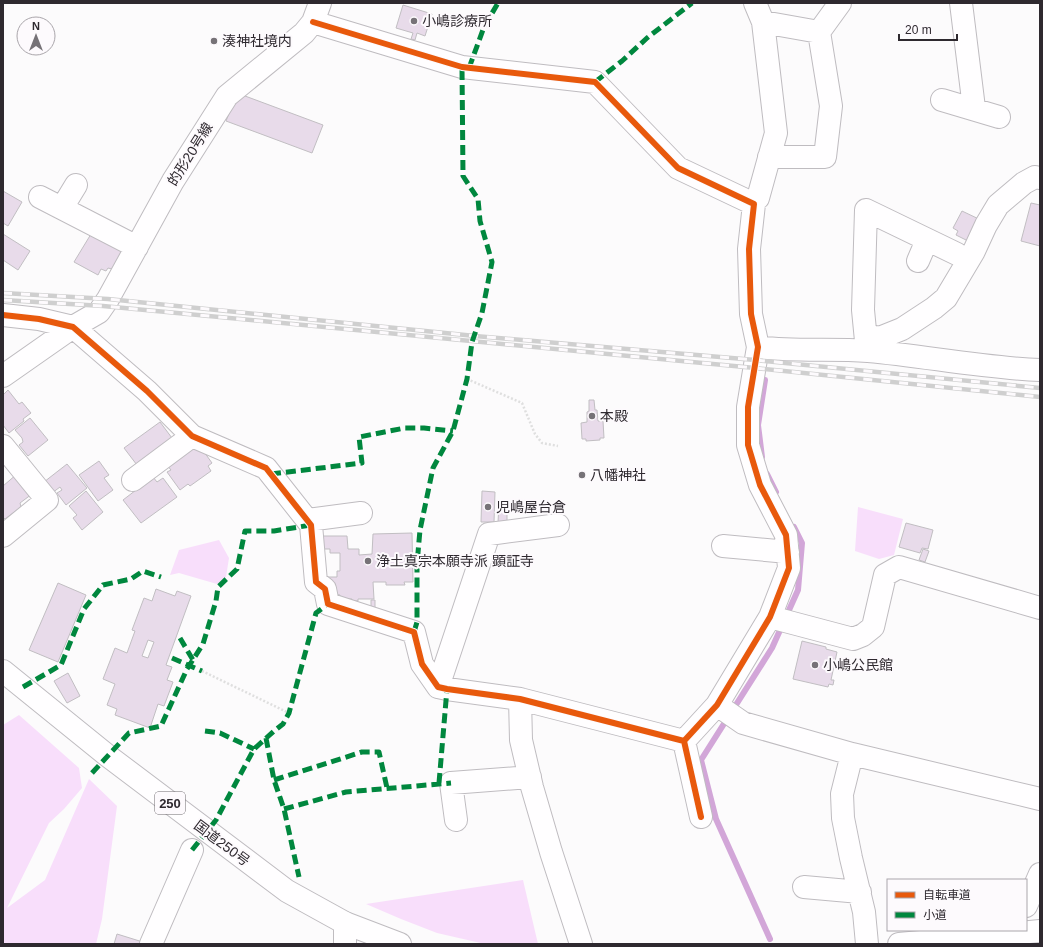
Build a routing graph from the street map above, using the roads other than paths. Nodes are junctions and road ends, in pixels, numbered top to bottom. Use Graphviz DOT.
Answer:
graph roads {
  1 [pos="840,3"];
  2 [pos="961,3"];
  3 [pos="316,12"];
  4 [pos="759,13"];
  5 [pos="819,32"];
  6 [pos="942,100"];
  7 [pos="974,108"];
  8 [pos="999,117"];
  9 [pos="769,158"];
  10 [pos="1040,178"];
  11 [pos="76,185"];
  12 [pos="40,197"];
  13 [pos="758,198"];
  14 [pos="62,208"];
  15 [pos="927,240"];
  16 [pos="137,247"];
  17 [pos="957,254"];
  18 [pos="918,261"];
  19 [pos="3,315"];
  20 [pos="73,327"];
  21 [pos="866,343"];
  22 [pos="758,347"];
  23 [pos="1040,370"];
  24 [pos="3,376"];
  25 [pos="192,436"];
  26 [pos="3,446"];
  27 [pos="133,480"];
  28 [pos="361,513"];
  29 [pos="308,520"];
  30 [pos="558,525"];
  31 [pos="3,536"];
  32 [pos="723,546"];
  33 [pos="788,552"];
  34 [pos="1040,608"];
  35 [pos="779,619"];
  36 [pos="3,671"];
  37 [pos="438,687"];
  38 [pos="520,699"];
  39 [pos="725,711"];
  40 [pos="684,741"];
  41 [pos="852,754"];
  42 [pos="530,777"];
  43 [pos="1040,799"];
  44 [pos="701,818"];
  45 [pos="456,820"];
  46 [pos="192,850"];
  47 [pos="1040,874"];
  48 [pos="804,887"];
  49 [pos="860,892"];
  50 [pos="1027,904"];
  51 [pos="345,934"];
  52 [pos="1025,935"];
  53 [pos="151,944"];
  54 [pos="400,944"];
  55 [pos="581,944"];
  56 [pos="867,944"];
  57 [pos="899,944"];
  1 -- 5 [label="main road"];
  2 -- 7 [label="main road"];
  3 -- 16 [label="main road, 的形20号線"];
  3 -- 22 [label="main road"];
  4 -- 5 [label="main road"];
  4 -- 9 [label="main road"];
  5 -- 9 [label="main road"];
  6 -- 7 [label="main road"];
  7 -- 8 [label="main road"];
  9 -- 13 [label="main road"];
  10 -- 21 [label="main road"];
  11 -- 14 [label="main road"];
  12 -- 14 [label="main road"];
  14 -- 16 [label="main road"];
  15 -- 17 [label="main road"];
  15 -- 18 [label="main road"];
  15 -- 21 [label="main road"];
  16 -- 20 [label="main road, 的形20号線"];
  19 -- 20 [label="main road"];
  20 -- 24 [label="main road"];
  20 -- 25 [label="main road"];
  21 -- 22 [label="main road"];
  21 -- 23 [label="main road"];
  22 -- 33 [label="main road"];
  25 -- 27 [label="main road"];
  25 -- 29 [label="main road"];
  26 -- 31 [label="main road"];
  28 -- 29 [label="main road"];
  29 -- 37 [label="main road"];
  30 -- 37 [label="main road"];
  32 -- 33 [label="main road"];
  33 -- 35 [label="main road"];
  34 -- 35 [label="main road"];
  35 -- 39 [label="main road"];
  36 -- 51 [label="main road, 国道250号 / 250"];
  37 -- 38 [label="main road"];
  38 -- 40 [label="main road"];
  38 -- 42 [label="main road"];
  39 -- 40 [label="main road"];
  39 -- 41 [label="main road"];
  40 -- 44 [label="main road"];
  41 -- 43 [label="main road"];
  41 -- 49 [label="main road"];
  42 -- 45 [label="main road"];
  42 -- 55 [label="main road"];
  46 -- 53 [label="main road"];
  47 -- 50 [label="main road"];
  48 -- 49 [label="main road"];
  49 -- 56 [label="main road"];
  51 -- 54 [label="main road, 国道250号 / 250"];
  52 -- 57 [label="main road"];
}
